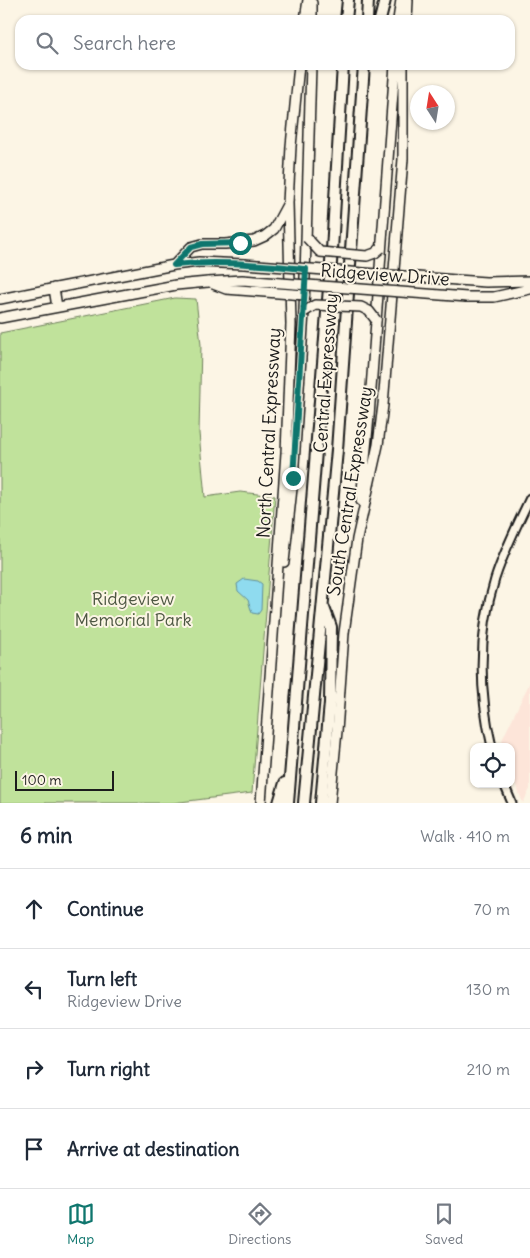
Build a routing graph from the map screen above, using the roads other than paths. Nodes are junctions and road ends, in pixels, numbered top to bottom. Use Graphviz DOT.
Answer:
graph roads {
  1 [pos="308,0"];
  2 [pos="312,0"];
  3 [pos="347,0"];
  4 [pos="368,0"];
  5 [pos="385,0"];
  6 [pos="401,0"];
  7 [pos="408,0"];
  8 [pos="306,15"];
  9 [pos="312,15"];
  10 [pos="346,15"];
  11 [pos="367,15"];
  12 [pos="381,15"];
  13 [pos="399,15"];
  14 [pos="406,15"];
  15 [pos="299,70"];
  16 [pos="312,70"];
  17 [pos="343,70"];
  18 [pos="364,70"];
  19 [pos="394,70"];
  20 [pos="403,70"];
  21 [pos="288,203"];
  22 [pos="307,238"];
  23 [pos="381,248"];
  24 [pos="174,265"];
  25 [pos="306,269"];
  26 [pos="380,275"];
  27 [pos="530,281"];
  28 [pos="208,282"];
  29 [pos="305,285"];
  30 [pos="54,288"];
  31 [pos="530,289"];
  32 [pos="378,291"];
  33 [pos="305,295"];
  34 [pos="0,299"];
  35 [pos="57,307"];
  36 [pos="304,312"];
  37 [pos="0,318"];
  38 [pos="376,320"];
  39 [pos="530,498"];
  40 [pos="357,538"];
  41 [pos="322,603"];
  42 [pos="276,604"];
  43 [pos="491,743"];
  44 [pos="291,765"];
  45 [pos="506,788"];
  46 [pos="261,803"];
  47 [pos="279,803"];
  48 [pos="288,803"];
  49 [pos="304,803"];
  50 [pos="321,803"];
  51 [pos="330,803"];
  52 [pos="512,803"];
  1 -- 8 [label="main road"];
  2 -- 9 [label="main road"];
  3 -- 10 [label="highway"];
  4 -- 11 [label="highway"];
  5 -- 12 [label="highway"];
  6 -- 13 [label="main road"];
  7 -- 14 [label="main road"];
  15 -- 21 [label="main road, North Central Expressway"];
  16 -- 22 [label="main road"];
  17 -- 44 [label="highway, Central Expressway"];
  18 -- 41 [label="highway, Central Expressway"];
  19 -- 23 [label="main road"];
  20 -- 40 [label="main road, South Central Expressway"];
  21 -- 24 [label="main road"];
  21 -- 42 [label="main road, North Central Expressway"];
  22 -- 23 [label="main road, bridge"];
  22 -- 25 [label="main road"];
  23 -- 26 [label="main road"];
  24 -- 25 [label="main road, Ridgeview Drive, bridge"];
  24 -- 30 [label="main road, Ridgeview Drive"];
  25 -- 26 [label="main road, Ridgeview Drive, bridge"];
  25 -- 29 [label="main road"];
  26 -- 27 [label="main road, Ridgeview Drive, bridge"];
  26 -- 32 [label="main road"];
  28 -- 29 [label="main road, Ridgeview Drive, bridge"];
  28 -- 33 [label="main road, bridge"];
  28 -- 35 [label="main road, Ridgeview Drive"];
  29 -- 32 [label="main road, Ridgeview Drive, bridge"];
  29 -- 33 [label="main road, bridge"];
  30 -- 34 [label="main road, Ridgeview Drive"];
  30 -- 35 [label="main road"];
  31 -- 32 [label="main road, Ridgeview Drive, bridge"];
  32 -- 38 [label="main road"];
  33 -- 36 [label="main road"];
  35 -- 37 [label="main road, Ridgeview Drive"];
  36 -- 38 [label="main road, bridge"];
  36 -- 42 [label="main road"];
  38 -- 40 [label="main road"];
  39 -- 43 [label="street"];
  40 -- 51 [label="main road, South Central Expressway"];
  41 -- 49 [label="highway, Central Expressway"];
  41 -- 50 [label="highway"];
  42 -- 46 [label="main road, North Central Expressway"];
  44 -- 47 [label="highway"];
  44 -- 48 [label="highway, Central Expressway"];
  45 -- 52 [label="street"];
}
